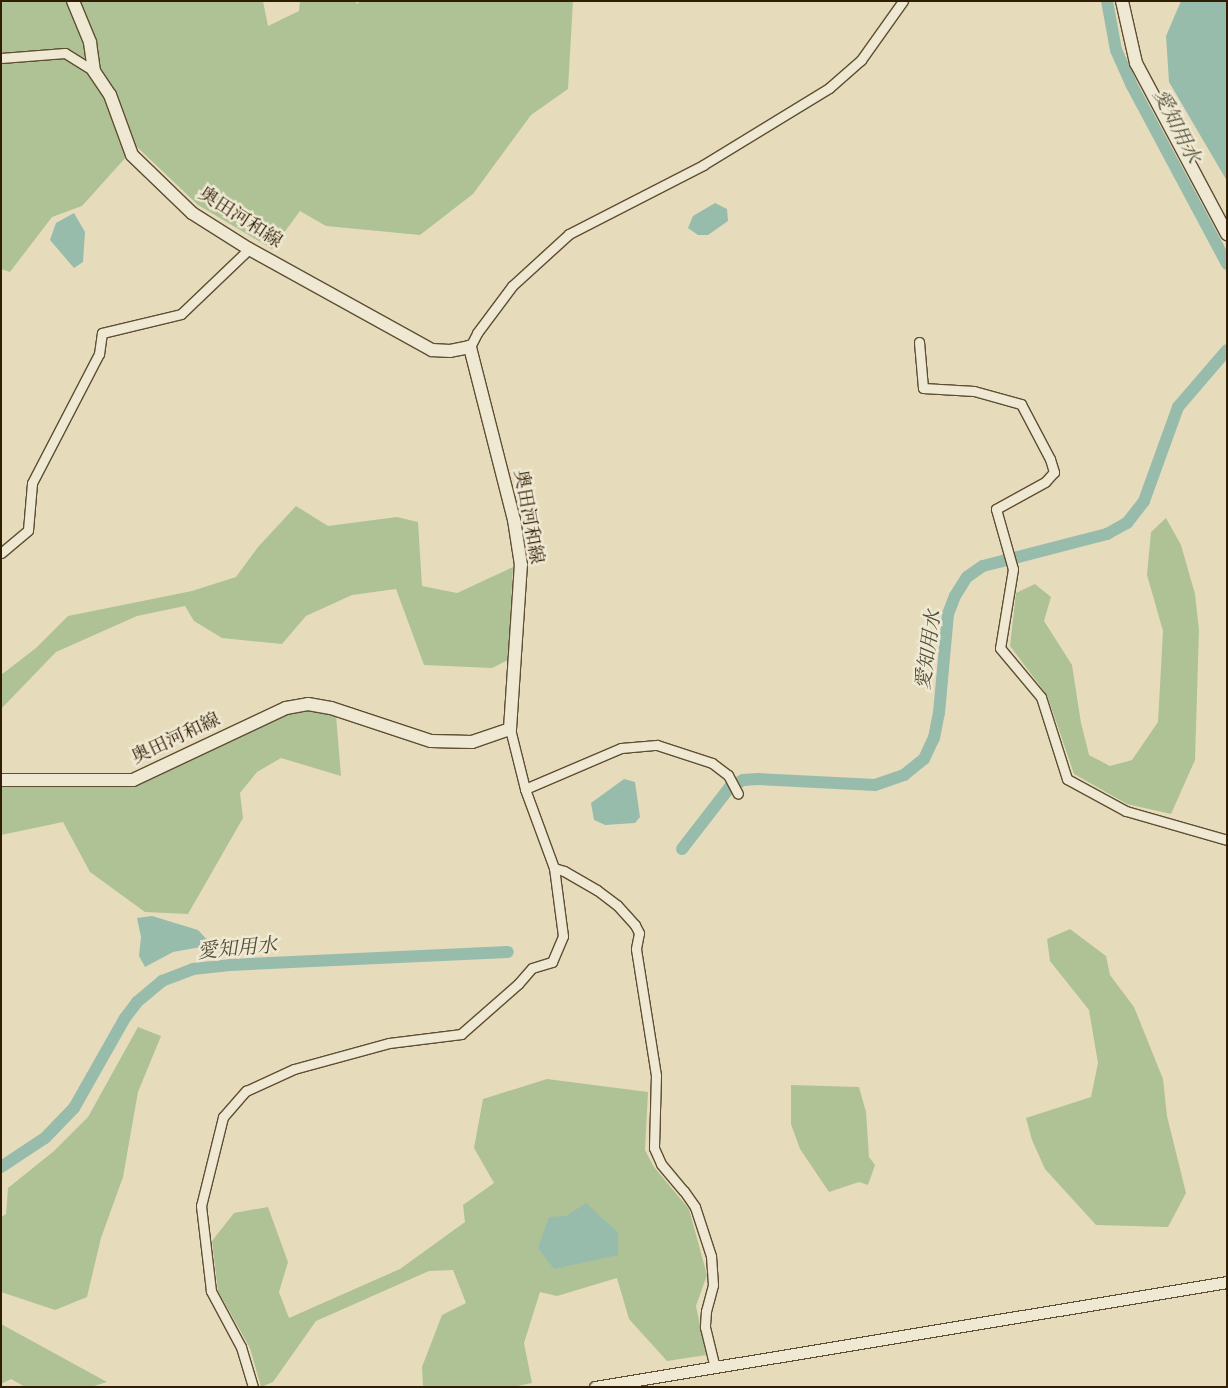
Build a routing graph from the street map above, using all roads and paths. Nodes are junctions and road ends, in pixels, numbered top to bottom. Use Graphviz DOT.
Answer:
graph roads {
  1 [pos="73,1"];
  2 [pos="903,1"];
  3 [pos="1122,1"];
  4 [pos="1,58"];
  5 [pos="94,71"];
  6 [pos="1227,234"];
  7 [pos="249,249"];
  8 [pos="919,342"];
  9 [pos="470,347"];
  10 [pos="1,553"];
  11 [pos="510,729"];
  12 [pos="1,780"];
  13 [pos="525,789"];
  14 [pos="738,794"];
  15 [pos="1227,840"];
  16 [pos="554,868"];
  17 [pos="1227,1282"];
  18 [pos="715,1368"];
  19 [pos="253,1387"];
  20 [pos="595,1387"];
  1 -- 5 [label="main road, 奥田河和線"];
  2 -- 9 [label="street"];
  3 -- 6 [label="main road"];
  4 -- 5 [label="street"];
  5 -- 7 [label="main road, 奥田河和線"];
  7 -- 9 [label="main road, 奥田河和線"];
  7 -- 10 [label="street"];
  8 -- 15 [label="street"];
  9 -- 11 [label="main road, 奥田河和線"];
  11 -- 12 [label="main road, 奥田河和線"];
  11 -- 13 [label="street"];
  13 -- 14 [label="street"];
  13 -- 16 [label="street"];
  16 -- 18 [label="street"];
  16 -- 19 [label="street"];
  17 -- 18 [label="street"];
  18 -- 20 [label="street"];
}
